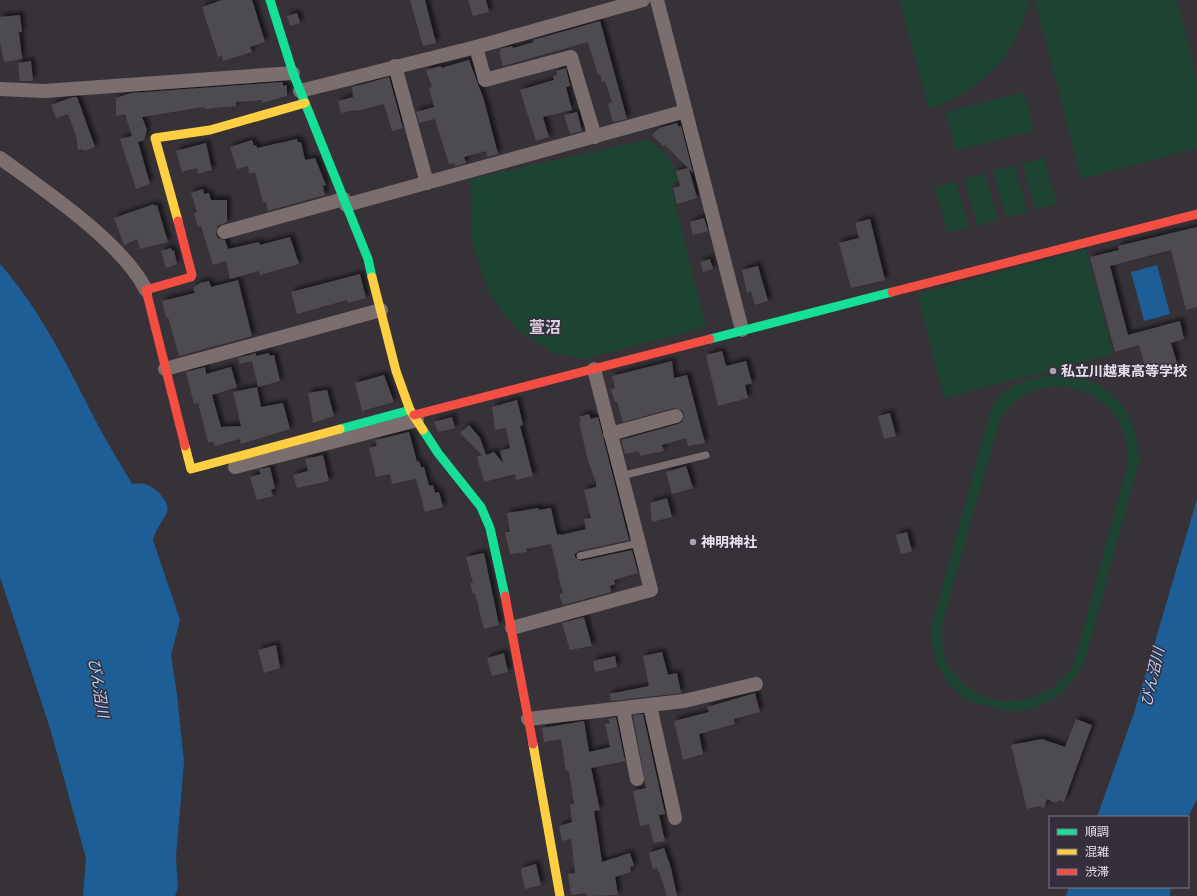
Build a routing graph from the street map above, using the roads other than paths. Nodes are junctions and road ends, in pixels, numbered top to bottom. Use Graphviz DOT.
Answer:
graph roads {
  1 [pos="270,0"];
  2 [pos="643,0"];
  3 [pos="657,0"];
  4 [pos="476,47"];
  5 [pos="396,66"];
  6 [pos="293,73"];
  7 [pos="0,90"];
  8 [pos="303,97"];
  9 [pos="686,111"];
  10 [pos="595,137"];
  11 [pos="0,158"];
  12 [pos="426,183"];
  13 [pos="345,202"];
  14 [pos="1197,214"];
  15 [pos="224,232"];
  16 [pos="146,290"];
  17 [pos="381,310"];
  18 [pos="742,330"];
  19 [pos="164,369"];
  20 [pos="594,369"];
  21 [pos="413,415"];
  22 [pos="676,416"];
  23 [pos="610,434"];
  24 [pos="706,455"];
  25 [pos="191,469"];
  26 [pos="621,476"];
  27 [pos="638,543"];
  28 [pos="580,556"];
  29 [pos="512,628"];
  30 [pos="756,684"];
  31 [pos="650,706"];
  32 [pos="623,709"];
  33 [pos="528,719"];
  34 [pos="637,779"];
  35 [pos="675,818"];
  36 [pos="560,896"];
  1 -- 6 [label="street"];
  2 -- 4 [label="street"];
  3 -- 9 [label="street"];
  4 -- 5 [label="street"];
  4 -- 10 [label="street"];
  5 -- 8 [label="street"];
  5 -- 12 [label="street"];
  6 -- 7 [label="street"];
  6 -- 8 [label="street"];
  8 -- 13 [label="street"];
  8 -- 16 [label="street"];
  9 -- 10 [label="street"];
  9 -- 18 [label="street"];
  10 -- 12 [label="street"];
  11 -- 16 [label="street"];
  12 -- 13 [label="street"];
  13 -- 15 [label="street"];
  13 -- 17 [label="street"];
  14 -- 18 [label="street"];
  16 -- 19 [label="street"];
  17 -- 19 [label="street"];
  17 -- 21 [label="street"];
  18 -- 20 [label="street"];
  19 -- 25 [label="street"];
  20 -- 21 [label="street"];
  20 -- 23 [label="street"];
  21 -- 25 [label="street"];
  21 -- 29 [label="street"];
  22 -- 23 [label="street"];
  23 -- 26 [label="street"];
  24 -- 26 [label="lane"];
  26 -- 27 [label="street"];
  27 -- 28 [label="lane"];
  27 -- 29 [label="street"];
  29 -- 33 [label="street"];
  30 -- 31 [label="street"];
  31 -- 32 [label="street"];
  31 -- 35 [label="street"];
  32 -- 33 [label="street"];
  32 -- 34 [label="street"];
  33 -- 36 [label="street"];
}
